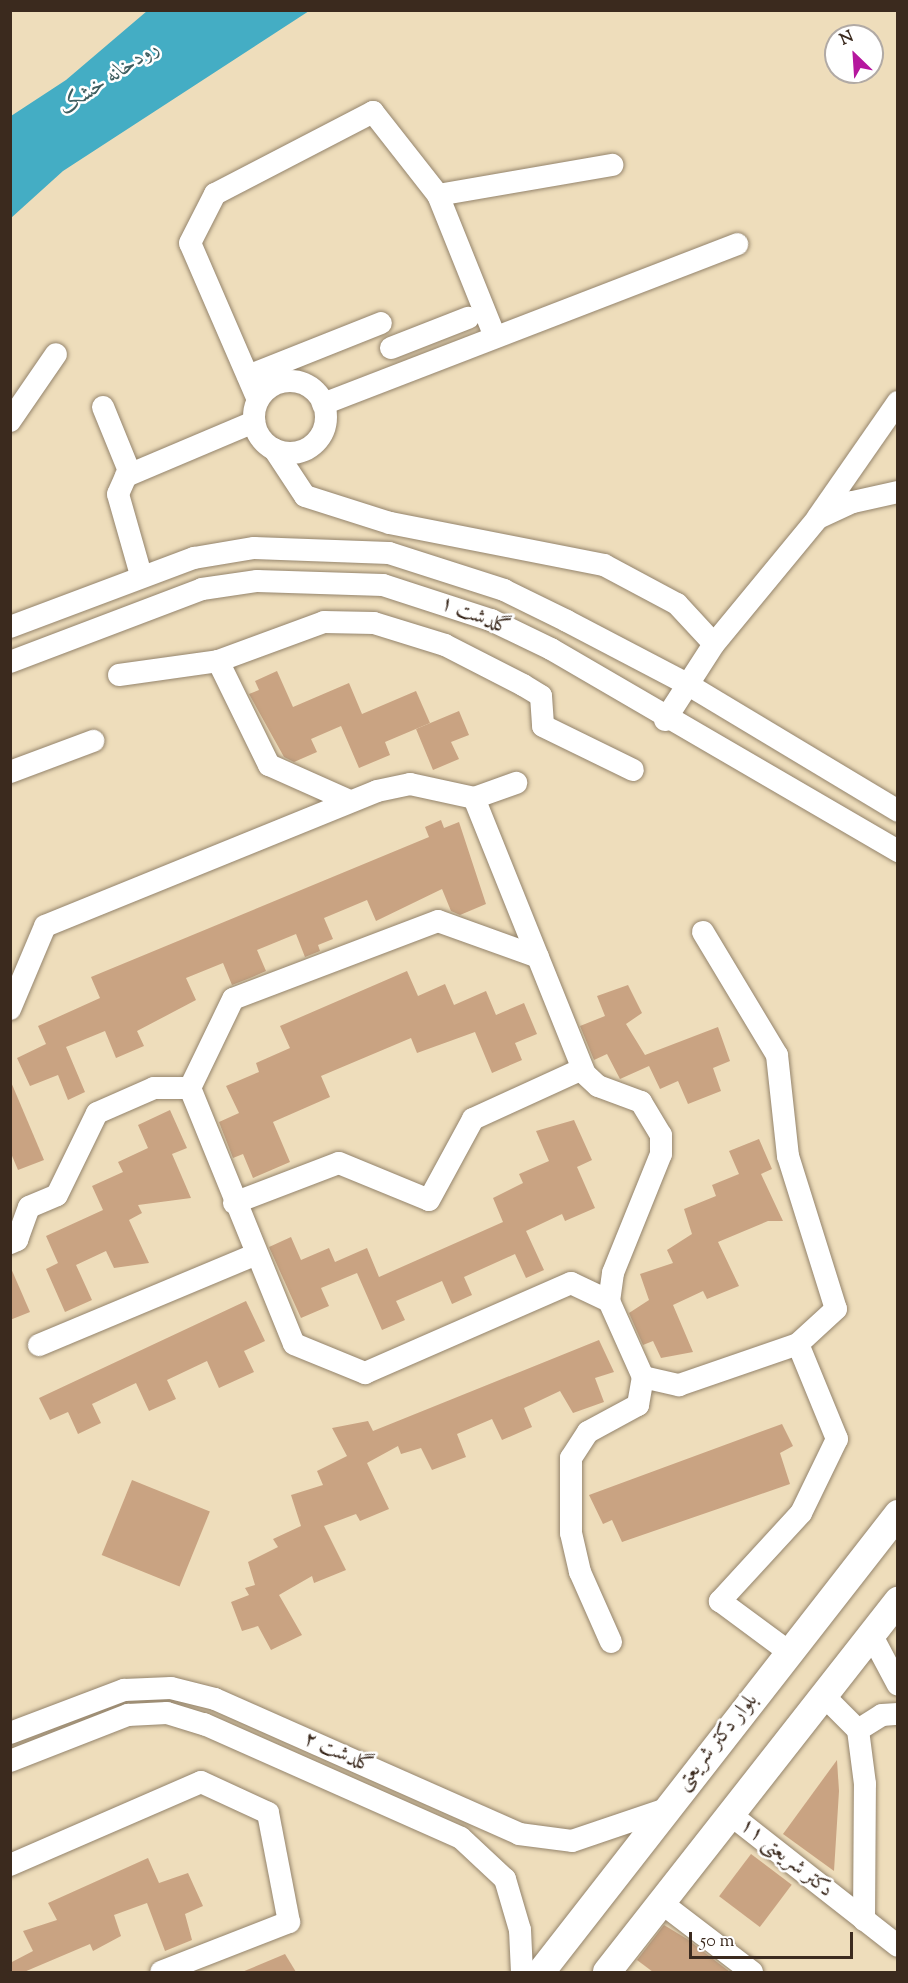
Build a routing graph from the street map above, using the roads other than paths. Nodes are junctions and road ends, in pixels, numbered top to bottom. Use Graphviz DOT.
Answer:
graph roads {
  1 [pos="612,165"];
  2 [pos="438,195"];
  3 [pos="737,244"];
  4 [pos="468,318"];
  5 [pos="495,337"];
  6 [pos="391,348"];
  7 [pos="56,354"];
  8 [pos="402,373"];
  9 [pos="248,376"];
  10 [pos="258,400"];
  11 [pos="897,402"];
  12 [pos="323,404"];
  13 [pos="103,407"];
  14 [pos="10,421"];
  15 [pos="254,422"];
  16 [pos="274,449"];
  17 [pos="130,473"];
  18 [pos="897,492"];
  19 [pos="818,518"];
  20 [pos="141,575"];
  21 [pos="12,625"];
  22 [pos="714,644"];
  23 [pos="218,661"];
  24 [pos="10,662"];
  25 [pos="119,675"];
  26 [pos="687,684"];
  27 [pos="665,720"];
  28 [pos="93,741"];
  29 [pos="633,770"];
  30 [pos="10,772"];
  31 [pos="516,783"];
  32 [pos="474,798"];
  33 [pos="350,801"];
  34 [pos="897,811"];
  35 [pos="897,851"];
  36 [pos="703,932"];
  37 [pos="538,957"];
  38 [pos="10,1009"];
  39 [pos="582,1069"];
  40 [pos="190,1088"];
  41 [pos="234,1203"];
  42 [pos="10,1243"];
  43 [pos="254,1256"];
  44 [pos="609,1301"];
  45 [pos="798,1344"];
  46 [pos="39,1345"];
  47 [pos="643,1377"];
  48 [pos="897,1514"];
  49 [pos="897,1601"];
  50 [pos="872,1636"];
  51 [pos="611,1642"];
  52 [pos="789,1652"];
  53 [pos="897,1685"];
  54 [pos="824,1696"];
  55 [pos="897,1714"];
  56 [pos="858,1731"];
  57 [pos="10,1733"];
  58 [pos="10,1761"];
  59 [pos="663,1810"];
  60 [pos="731,1815"];
  61 [pos="10,1865"];
  62 [pos="663,1904"];
  63 [pos="864,1920"];
  64 [pos="897,1946"];
  65 [pos="161,1972"];
  66 [pos="522,1972"];
  67 [pos="541,1972"];
  68 [pos="607,1972"];
  69 [pos="752,1972"];
  1 -- 2 [label="street"];
  2 -- 5 [label="street"];
  2 -- 9 [label="street"];
  3 -- 5 [label="street"];
  4 -- 6 [label="street"];
  5 -- 8 [label="street"];
  6 -- 8 [label="street"];
  6 -- 9 [label="street"];
  7 -- 14 [label="street"];
  8 -- 12 [label="street"];
  9 -- 10 [label="street"];
  10 -- 12 [label="street"];
  10 -- 15 [label="street"];
  11 -- 19 [label="street"];
  12 -- 16 [label="street"];
  13 -- 17 [label="street"];
  15 -- 16 [label="street"];
  15 -- 17 [label="street"];
  16 -- 22 [label="street"];
  17 -- 20 [label="street"];
  18 -- 19 [label="street"];
  19 -- 22 [label="street"];
  20 -- 21 [label="street, گلدشت ۱"];
  20 -- 26 [label="street, گلدشت ۱"];
  22 -- 26 [label="street"];
  23 -- 25 [label="street"];
  23 -- 29 [label="street"];
  23 -- 33 [label="street"];
  24 -- 27 [label="street, گلدشت ۱"];
  26 -- 27 [label="street"];
  26 -- 34 [label="street, گلدشت ۱"];
  27 -- 35 [label="street, گلدشت ۱"];
  28 -- 30 [label="street"];
  31 -- 32 [label="street"];
  32 -- 33 [label="street"];
  32 -- 37 [label="street"];
  33 -- 38 [label="street"];
  36 -- 45 [label="street"];
  37 -- 39 [label="street"];
  37 -- 40 [label="street"];
  39 -- 41 [label="street"];
  39 -- 44 [label="street"];
  40 -- 41 [label="street"];
  40 -- 42 [label="street"];
  41 -- 43 [label="street"];
  43 -- 44 [label="street"];
  43 -- 46 [label="street"];
  44 -- 47 [label="street"];
  45 -- 47 [label="street"];
  45 -- 52 [label="street"];
  47 -- 51 [label="street"];
  48 -- 52 [label="main road, بلوار دکتر شریعتی"];
  49 -- 50 [label="main road"];
  50 -- 53 [label="street"];
  50 -- 54 [label="main road"];
  52 -- 59 [label="main road, بلوار دکتر شریعتی"];
  54 -- 56 [label="street"];
  54 -- 60 [label="main road"];
  55 -- 56 [label="street"];
  56 -- 63 [label="street"];
  57 -- 59 [label="street, گلدشت ۲"];
  58 -- 66 [label="street, گلدشت ۲"];
  59 -- 67 [label="main road, بلوار دکتر شریعتی"];
  60 -- 62 [label="main road"];
  60 -- 63 [label="street, ۱۱ دکتر شریعتی"];
  61 -- 65 [label="street"];
  62 -- 68 [label="main road"];
  62 -- 69 [label="street"];
  63 -- 64 [label="street, ۱۱ دکتر شریعتی"];
}
